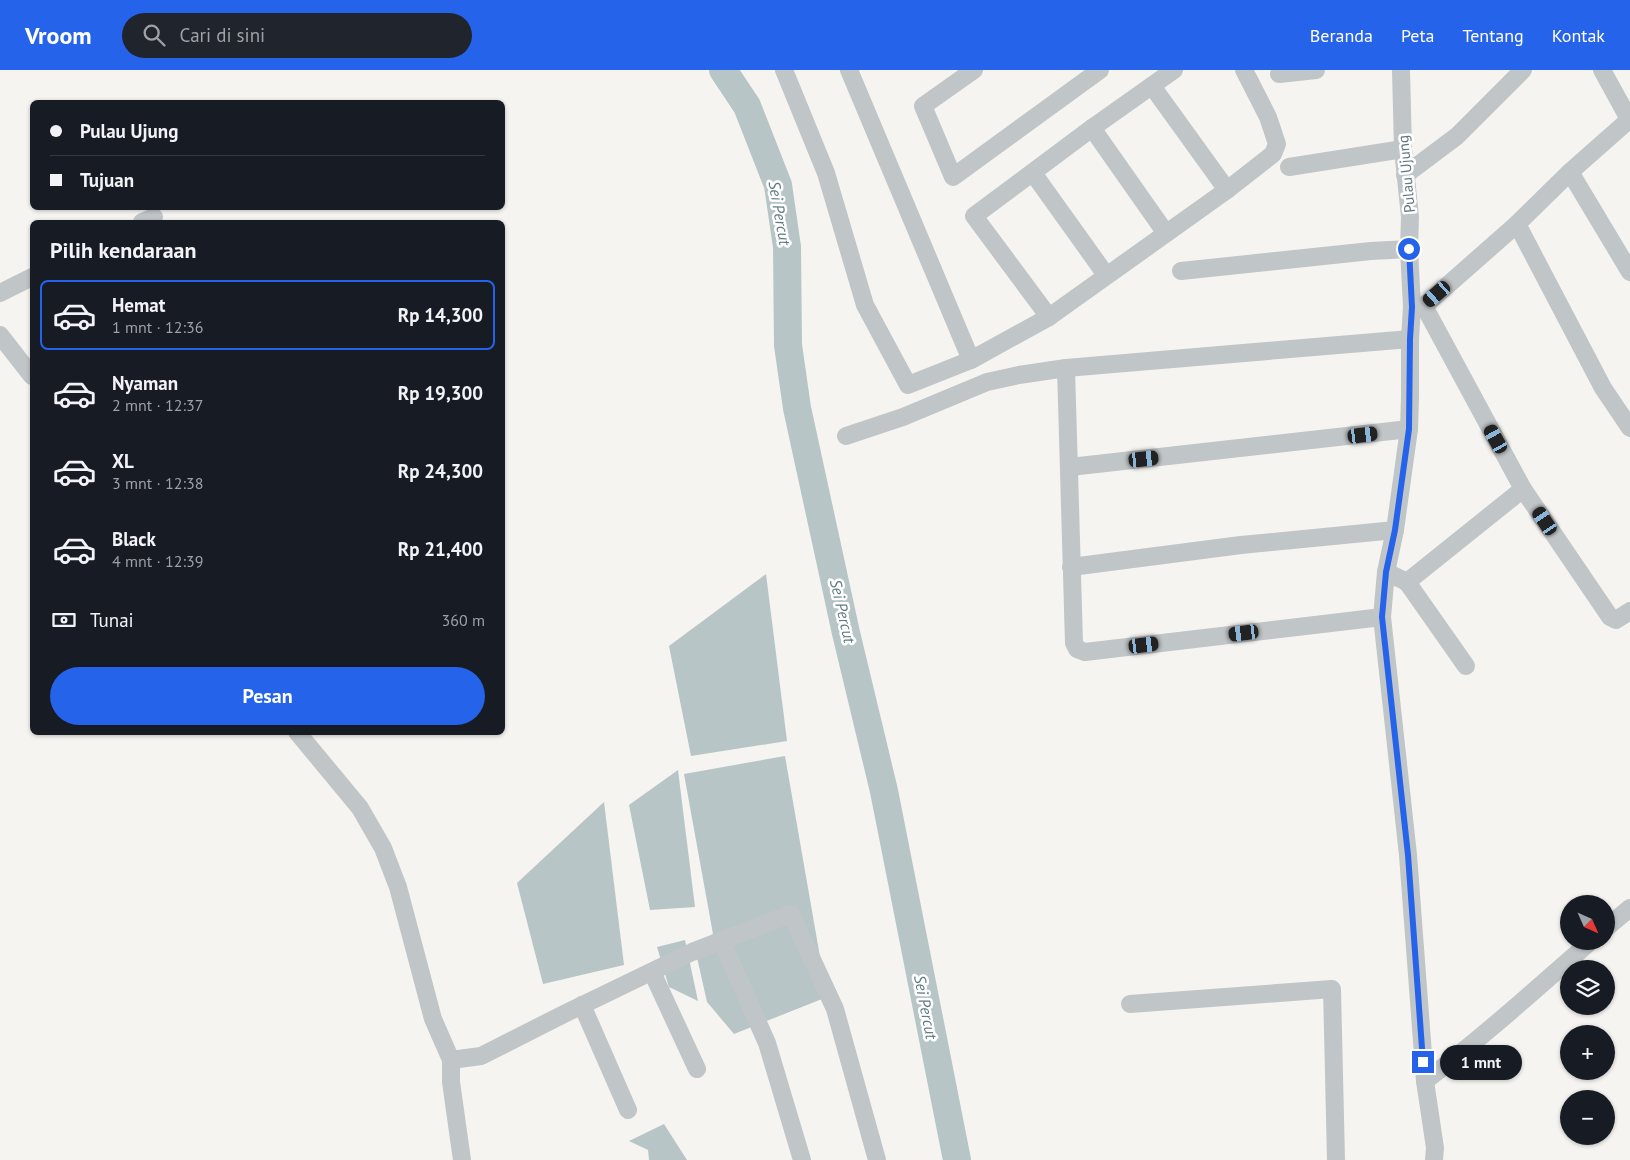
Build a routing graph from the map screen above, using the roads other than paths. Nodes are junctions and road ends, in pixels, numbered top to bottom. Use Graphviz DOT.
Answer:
graph roads {
  1 [pos="784,70"];
  2 [pos="849,70"];
  3 [pos="974,70"];
  4 [pos="1100,70"];
  5 [pos="1174,70"];
  6 [pos="1244,70"];
  7 [pos="1316,70"];
  8 [pos="1401,70"];
  9 [pos="1523,70"];
  10 [pos="1602,70"];
  11 [pos="1279,74"];
  12 [pos="1152,86"];
  13 [pos="1630,120"];
  14 [pos="1092,128"];
  15 [pos="1403,149"];
  16 [pos="1289,167"];
  17 [pos="1570,172"];
  18 [pos="1033,173"];
  19 [pos="1405,175"];
  20 [pos="1227,190"];
  21 [pos="1517,224"];
  22 [pos="1166,232"];
  23 [pos="1409,249"];
  24 [pos="1181,271"];
  25 [pos="1630,272"];
  26 [pos="1106,275"];
  27 [pos="30,278"];
  28 [pos="0,293"];
  29 [pos="1418,306"];
  30 [pos="1049,317"];
  31 [pos="0,334"];
  32 [pos="1410,339"];
  33 [pos="972,360"];
  34 [pos="1066,368"];
  35 [pos="30,373"];
  36 [pos="1630,428"];
  37 [pos="1409,429"];
  38 [pos="846,436"];
  39 [pos="1070,467"];
  40 [pos="1523,488"];
  41 [pos="1395,530"];
  42 [pos="1071,567"];
  43 [pos="1386,572"];
  44 [pos="1407,582"];
  45 [pos="1630,611"];
  46 [pos="1382,617"];
  47 [pos="1466,666"];
  48 [pos="299,735"];
  49 [pos="1630,908"];
  50 [pos="1615,920"];
  51 [pos="721,940"];
  52 [pos="1581,950"];
  53 [pos="652,972"];
  54 [pos="1130,1004"];
  55 [pos="582,1005"];
  56 [pos="451,1060"];
  57 [pos="697,1068"];
  58 [pos="1424,1081"];
  59 [pos="628,1110"];
  60 [pos="462,1160"];
  61 [pos="802,1160"];
  62 [pos="877,1160"];
  63 [pos="1336,1160"];
  64 [pos="1434,1160"];
  1 -- 33 [label="street"];
  2 -- 33 [label="street"];
  3 -- 4 [label="street"];
  5 -- 12 [label="street"];
  6 -- 20 [label="street"];
  7 -- 11 [label="street"];
  8 -- 15 [label="street, Pulau Ujung"];
  9 -- 19 [label="street"];
  10 -- 13 [label="street"];
  12 -- 14 [label="street"];
  12 -- 20 [label="street"];
  13 -- 17 [label="street"];
  14 -- 18 [label="street"];
  14 -- 22 [label="street"];
  15 -- 16 [label="street"];
  15 -- 19 [label="street, Pulau Ujung"];
  17 -- 21 [label="street"];
  17 -- 25 [label="street"];
  18 -- 26 [label="street"];
  18 -- 30 [label="street"];
  19 -- 23 [label="street, Pulau Ujung"];
  20 -- 22 [label="street"];
  21 -- 29 [label="street"];
  21 -- 36 [label="street"];
  22 -- 26 [label="street"];
  23 -- 24 [label="street"];
  23 -- 29 [label="street, Pulau Ujung"];
  26 -- 30 [label="street"];
  27 -- 28 [label="street"];
  29 -- 32 [label="street, Pulau Ujung"];
  29 -- 40 [label="street"];
  30 -- 33 [label="street"];
  31 -- 35 [label="street"];
  32 -- 34 [label="street"];
  32 -- 37 [label="street, Pulau Ujung"];
  34 -- 38 [label="street"];
  34 -- 39 [label="street"];
  37 -- 39 [label="street"];
  37 -- 41 [label="street, Pulau Ujung"];
  39 -- 42 [label="street"];
  40 -- 44 [label="street"];
  40 -- 45 [label="street"];
  41 -- 42 [label="street"];
  41 -- 43 [label="street, Pulau Ujung"];
  42 -- 46 [label="street"];
  43 -- 44 [label="street"];
  43 -- 46 [label="street, Pulau Ujung"];
  44 -- 47 [label="street"];
  46 -- 58 [label="street, Pulau Ujung"];
  48 -- 56 [label="street"];
  49 -- 50 [label="street"];
  51 -- 53 [label="street"];
  51 -- 61 [label="street"];
  51 -- 62 [label="street"];
  52 -- 58 [label="street"];
  53 -- 55 [label="street"];
  53 -- 57 [label="street"];
  54 -- 63 [label="street"];
  55 -- 56 [label="street"];
  55 -- 59 [label="street"];
  56 -- 60 [label="street"];
  58 -- 64 [label="street, Pulau Ujung"];
}
